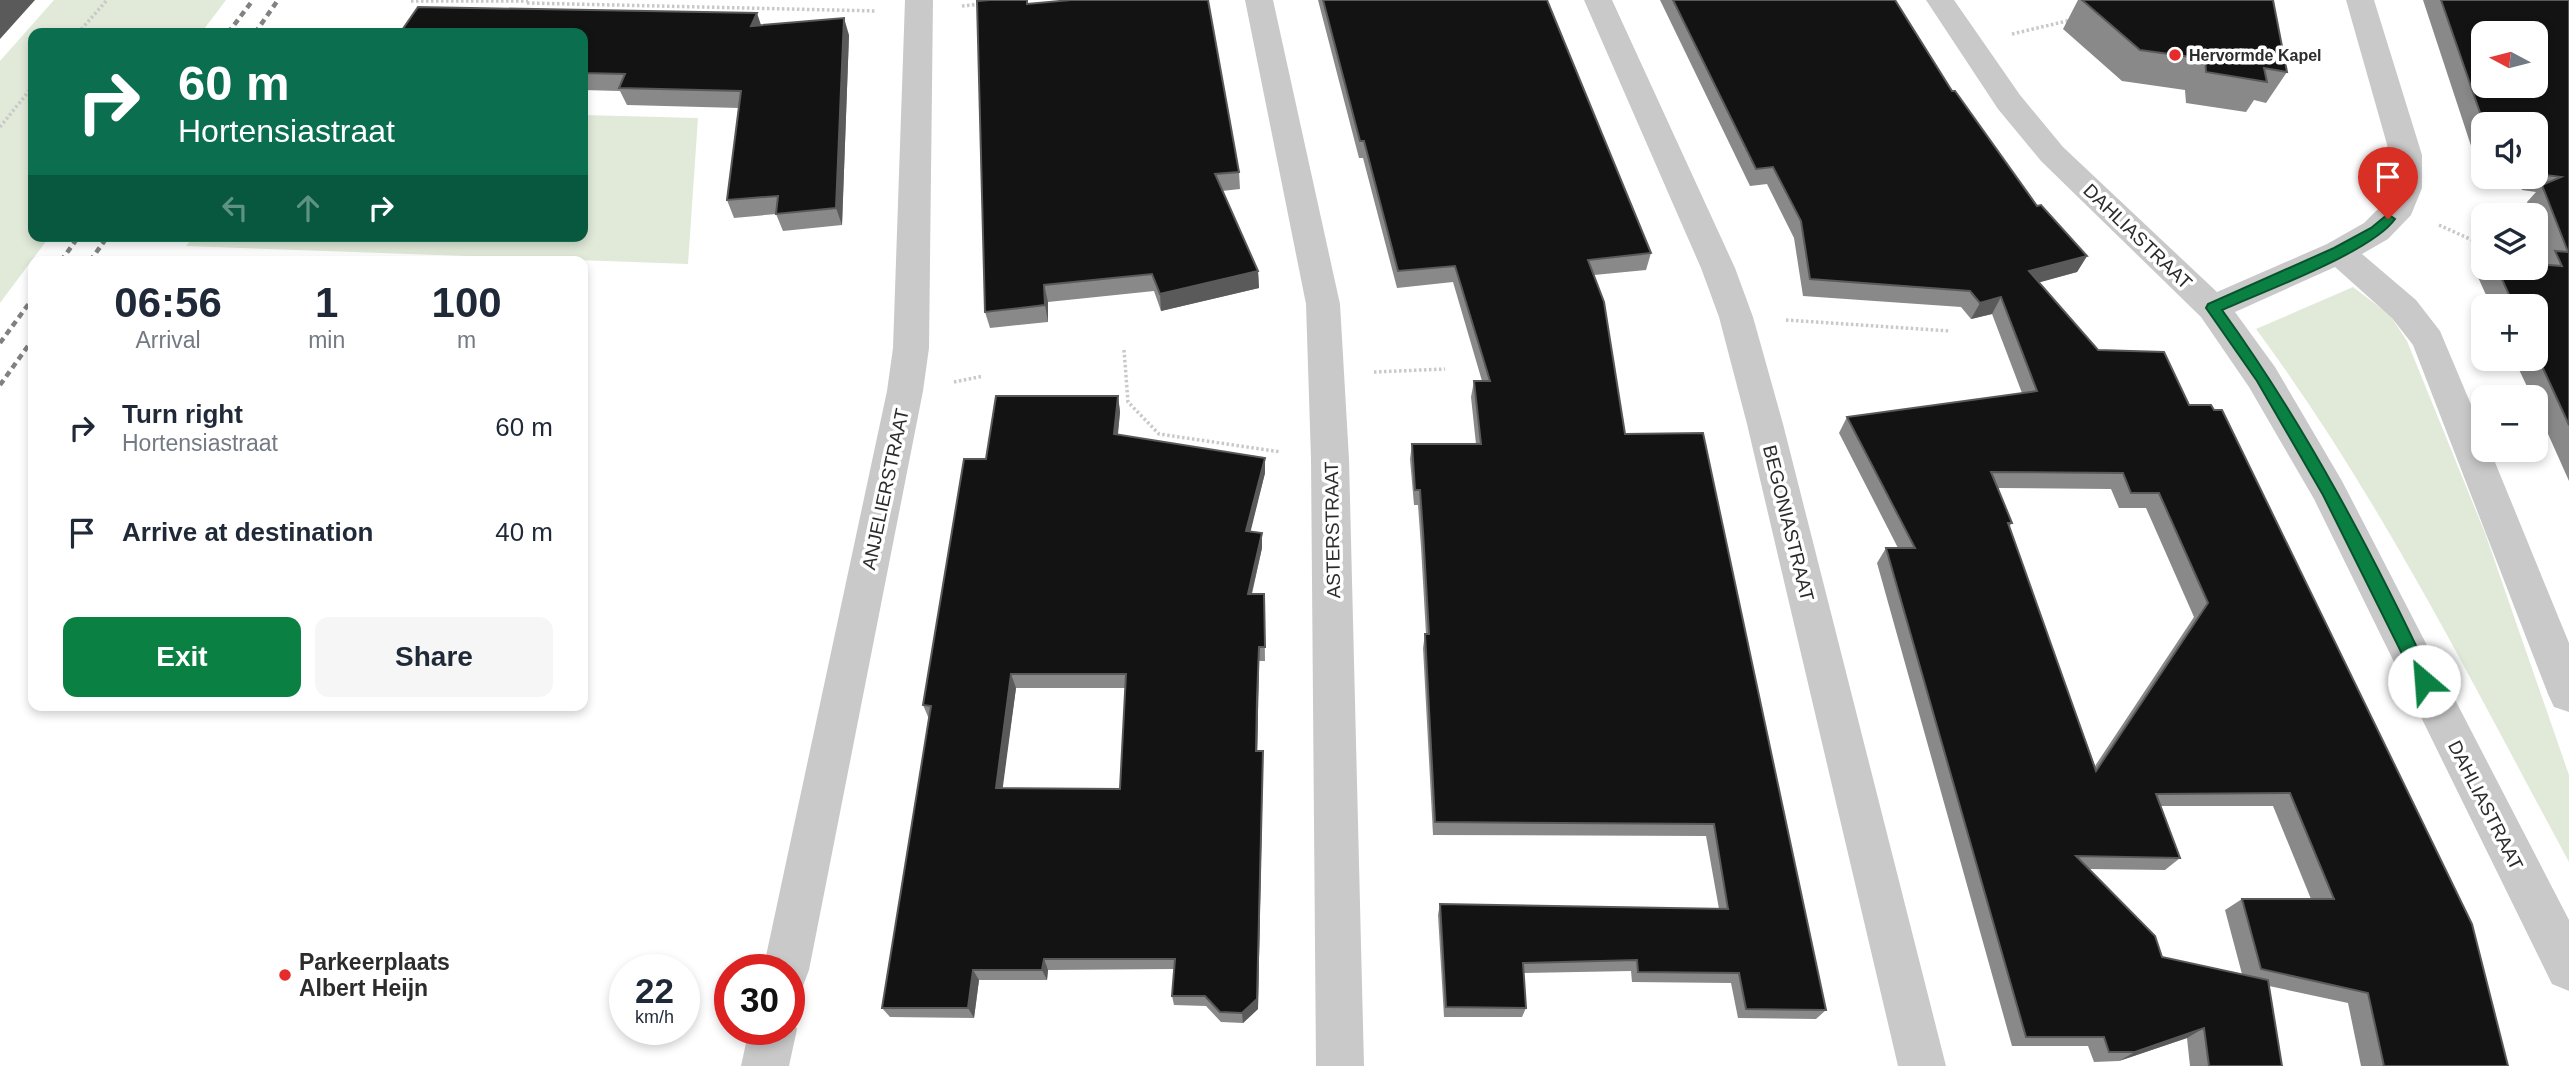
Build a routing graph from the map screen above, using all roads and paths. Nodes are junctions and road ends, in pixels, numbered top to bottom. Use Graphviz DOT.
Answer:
graph roads {
  1 [pos="107,0"];
  2 [pos="1259,0"];
  3 [pos="1598,0"];
  4 [pos="1940,0"];
  5 [pos="2360,0"];
  6 [pos="411,1"];
  7 [pos="528,1"];
  8 [pos="987,4"];
  9 [pos="919,5"];
  10 [pos="2072,20"];
  11 [pos="82,28"];
  12 [pos="1969,44"];
  13 [pos="28,92"];
  14 [pos="0,127"];
  15 [pos="2339,252"];
  16 [pos="2548,260"];
  17 [pos="2558,261"];
  18 [pos="2213,308"];
  19 [pos="1736,317"];
  20 [pos="1950,331"];
  21 [pos="1124,350"];
  22 [pos="1445,369"];
  23 [pos="1328,375"];
  24 [pos="1331,459"];
  25 [pos="2569,694"];
  26 [pos="789,954"];
  27 [pos="2569,968"];
  28 [pos="770,1045"];
  29 [pos="765,1066"];
  30 [pos="1340,1066"];
  31 [pos="1922,1066"];
  1 -- 11 [label="path"];
  2 -- 23 [label="street, ASTERSTRAAT"];
  3 -- 19 [label="street, BEGONIASTRAAT"];
  4 -- 12 [label="street, DAHLIASTRAAT"];
  5 -- 15 [label="street"];
  6 -- 7 [label="path"];
  7 -- 9 [label="path"];
  8 -- 9 [label="path"];
  9 -- 26 [label="street, ANJELIERSTRAAT"];
  10 -- 12 [label="path"];
  12 -- 18 [label="street, DAHLIASTRAAT"];
  13 -- 14 [label="path"];
  15 -- 18 [label="street"];
  15 -- 25 [label="street"];
  16 -- 17 [label="path"];
  18 -- 27 [label="street, DAHLIASTRAAT"];
  19 -- 20 [label="path"];
  19 -- 31 [label="street, BEGONIASTRAAT"];
  21 -- 24 [label="path"];
  22 -- 23 [label="path"];
  23 -- 24 [label="street, ASTERSTRAAT"];
  24 -- 30 [label="street, ASTERSTRAAT"];
  28 -- 29 [label="street"];
}
